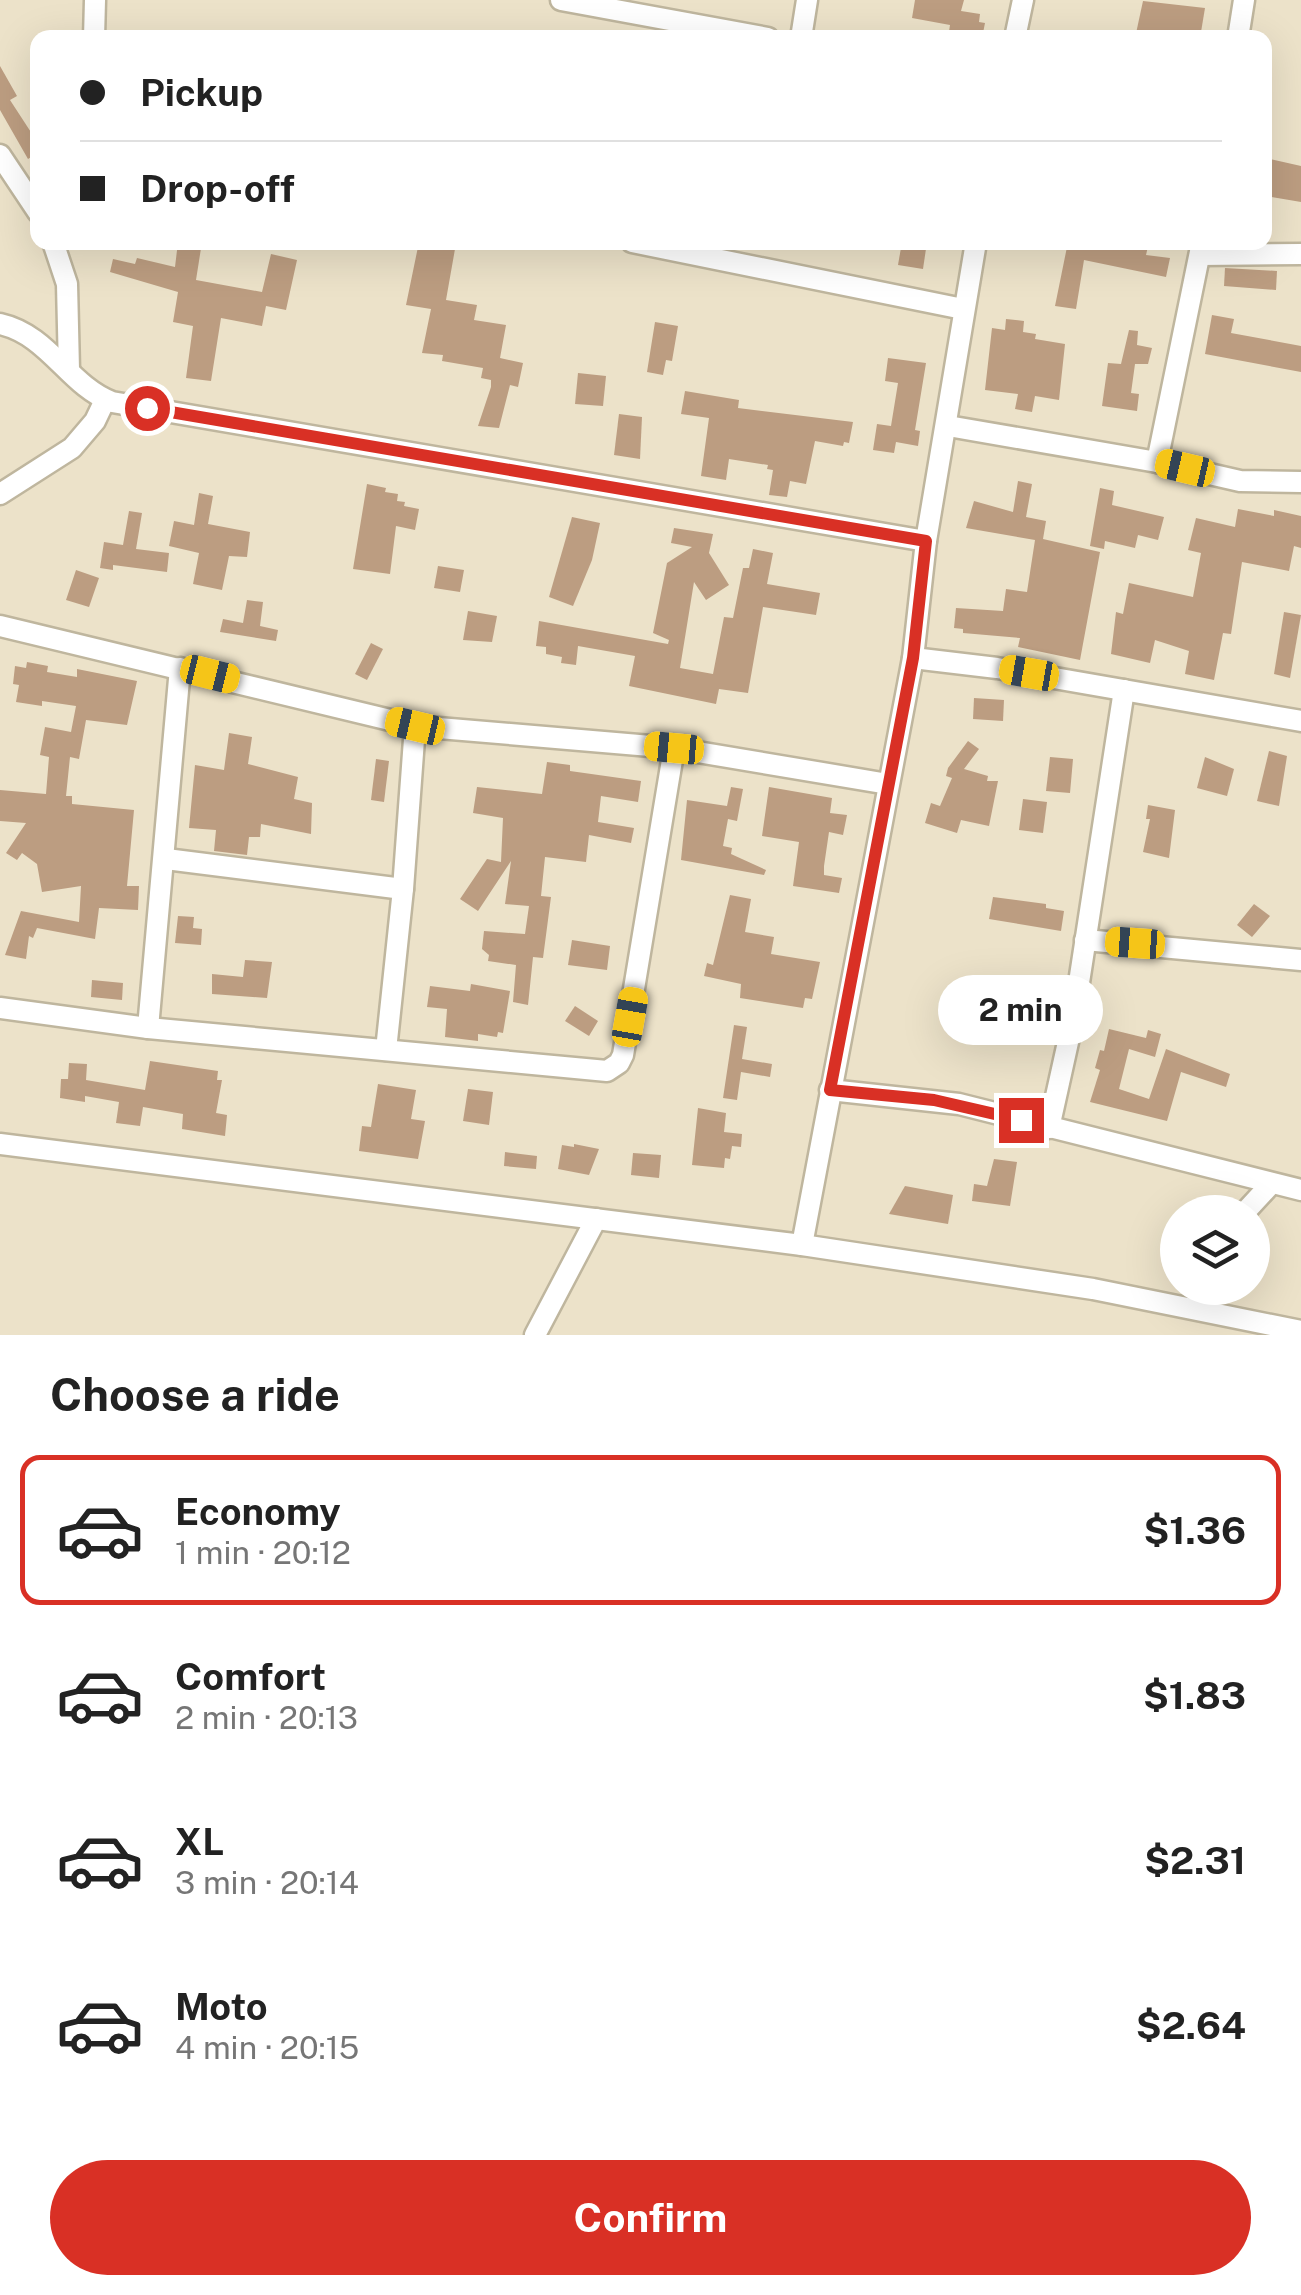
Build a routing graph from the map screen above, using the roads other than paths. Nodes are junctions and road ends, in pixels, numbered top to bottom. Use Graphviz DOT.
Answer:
graph roads {
  1 [pos="95,0"];
  2 [pos="562,0"];
  3 [pos="807,0"];
  4 [pos="1023,0"];
  5 [pos="1244,0"];
  6 [pos="598,3"];
  7 [pos="94,30"];
  8 [pos="729,30"];
  9 [pos="802,30"];
  10 [pos="1017,30"];
  11 [pos="1239,30"];
  12 [pos="0,155"];
  13 [pos="30,200"];
  14 [pos="56,250"];
  15 [pos="671,250"];
  16 [pos="974,250"];
  17 [pos="1201,250"];
  18 [pos="1221,250"];
  19 [pos="1301,254"];
  20 [pos="962,309"];
  21 [pos="0,324"];
  22 [pos="68,370"];
  23 [pos="105,400"];
  24 [pos="948,426"];
  25 [pos="1157,462"];
  26 [pos="1301,482"];
  27 [pos="0,494"];
  28 [pos="926,541"];
  29 [pos="0,626"];
  30 [pos="913,658"];
  31 [pos="180,668"];
  32 [pos="1124,690"];
  33 [pos="1301,721"];
  34 [pos="415,726"];
  35 [pos="674,748"];
  36 [pos="888,784"];
  37 [pos="166,860"];
  38 [pos="404,889"];
  39 [pos="1086,940"];
  40 [pos="1301,960"];
  41 [pos="0,1008"];
  42 [pos="148,1028"];
  43 [pos="386,1050"];
  44 [pos="830,1090"];
  45 [pos="1050,1128"];
  46 [pos="0,1144"];
  47 [pos="1270,1185"];
  48 [pos="1301,1190"];
  49 [pos="1261,1195"];
  50 [pos="596,1219"];
  51 [pos="802,1245"];
  52 [pos="1160,1294"];
  53 [pos="1206,1305"];
  54 [pos="1301,1331"];
  55 [pos="535,1335"];
  1 -- 7 [label="street"];
  2 -- 6 [label="street"];
  3 -- 9 [label="street"];
  4 -- 10 [label="street"];
  5 -- 11 [label="street"];
  6 -- 8 [label="street"];
  12 -- 13 [label="street"];
  14 -- 22 [label="street"];
  15 -- 20 [label="street"];
  16 -- 20 [label="street"];
  17 -- 25 [label="street"];
  18 -- 19 [label="street"];
  20 -- 24 [label="street"];
  21 -- 22 [label="street"];
  22 -- 23 [label="street"];
  23 -- 27 [label="street"];
  23 -- 28 [label="street"];
  24 -- 25 [label="street"];
  24 -- 28 [label="street"];
  25 -- 26 [label="street"];
  28 -- 30 [label="street"];
  29 -- 31 [label="street"];
  30 -- 32 [label="street"];
  30 -- 36 [label="street"];
  31 -- 34 [label="street"];
  31 -- 37 [label="street"];
  32 -- 33 [label="street"];
  32 -- 39 [label="street"];
  34 -- 35 [label="street"];
  34 -- 38 [label="street"];
  35 -- 36 [label="street"];
  35 -- 43 [label="street"];
  36 -- 44 [label="street"];
  37 -- 38 [label="street"];
  37 -- 42 [label="street"];
  38 -- 43 [label="street"];
  39 -- 40 [label="street"];
  39 -- 45 [label="street"];
  41 -- 42 [label="street"];
  42 -- 43 [label="street"];
  44 -- 45 [label="street"];
  44 -- 51 [label="street"];
  45 -- 47 [label="street"];
  46 -- 50 [label="street"];
  47 -- 48 [label="street"];
  47 -- 49 [label="street"];
  50 -- 51 [label="street"];
  50 -- 55 [label="street"];
  51 -- 52 [label="street"];
  53 -- 54 [label="street"];
}
